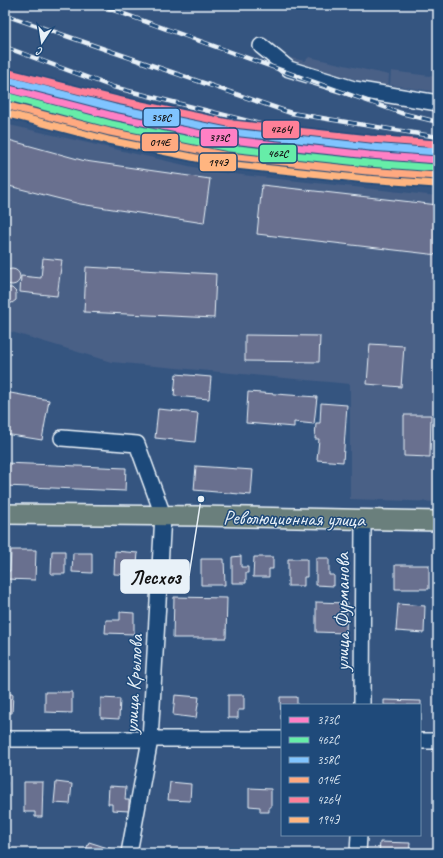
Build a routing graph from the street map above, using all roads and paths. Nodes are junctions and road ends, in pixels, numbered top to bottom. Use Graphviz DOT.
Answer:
graph roads {
  1 [pos="261,46"];
  2 [pos="438,103"];
  3 [pos="62,438"];
  4 [pos="5,514"];
  5 [pos="163,515"];
  6 [pos="363,520"];
  7 [pos="438,521"];
  8 [pos="362,704"];
  9 [pos="5,739"];
  10 [pos="281,739"];
  11 [pos="150,740"];
  12 [pos="421,741"];
  13 [pos="438,742"];
  14 [pos="359,836"];
  15 [pos="129,853"];
  16 [pos="358,853"];
  1 -- 2 [label="street"];
  3 -- 5 [label="street"];
  4 -- 5 [label="main road, Революционная улица"];
  5 -- 6 [label="main road, Революционная улица"];
  5 -- 11 [label="street, улица Крылова"];
  6 -- 7 [label="main road, Революционная улица"];
  6 -- 8 [label="street, улица Фурманова"];
  9 -- 11 [label="street"];
  10 -- 11 [label="street"];
  11 -- 15 [label="street, улица Крылова"];
  12 -- 13 [label="street"];
  14 -- 16 [label="street"];
}
